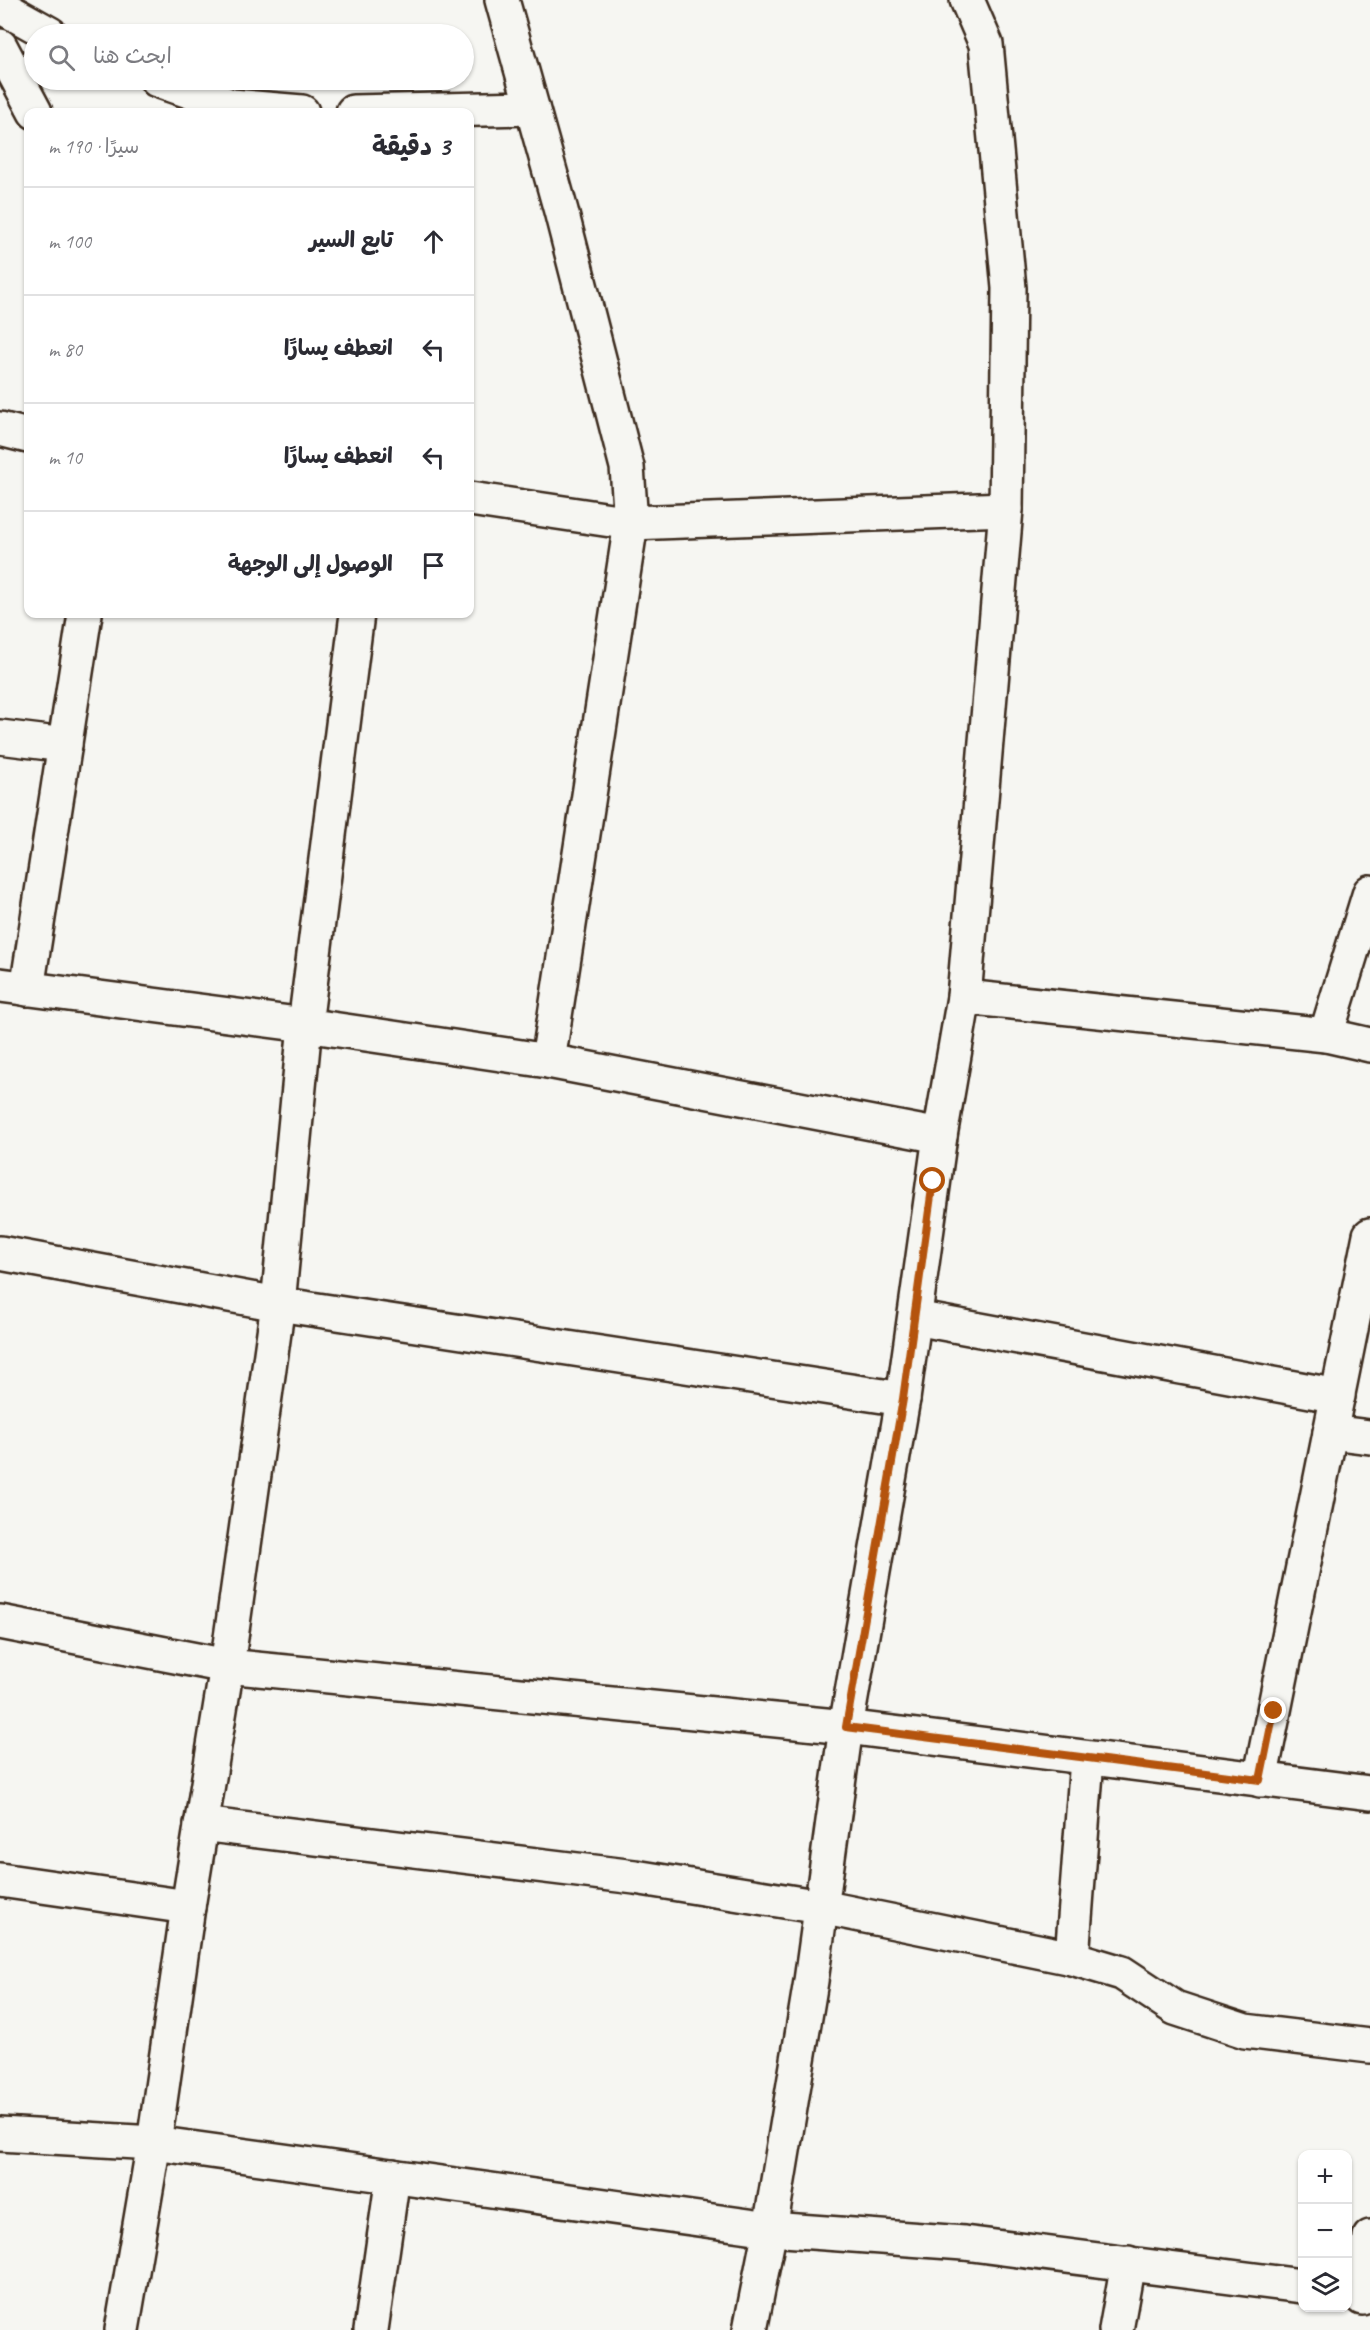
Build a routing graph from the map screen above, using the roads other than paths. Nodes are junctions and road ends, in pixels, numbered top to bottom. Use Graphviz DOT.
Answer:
graph roads {
  1 [pos="502,0"];
  2 [pos="967,0"];
  3 [pos="0,6"];
  4 [pos="32,24"];
  5 [pos="0,46"];
  6 [pos="186,90"];
  7 [pos="33,108"];
  8 [pos="255,108"];
  9 [pos="532,108"];
  10 [pos="474,109"];
  11 [pos="0,429"];
  12 [pos="24,435"];
  13 [pos="474,500"];
  14 [pos="1006,509"];
  15 [pos="631,524"];
  16 [pos="85,618"];
  17 [pos="356,618"];
  18 [pos="0,737"];
  19 [pos="65,745"];
  20 [pos="1370,892"];
  21 [pos="14,987"];
  22 [pos="964,997"];
  23 [pos="304,1025"];
  24 [pos="1326,1035"];
  25 [pos="1370,1045"];
  26 [pos="548,1061"];
  27 [pos="940,1136"];
  28 [pos="1370,1235"];
  29 [pos="0,1253"];
  30 [pos="278,1304"];
  31 [pos="915,1318"];
  32 [pos="1338,1396"];
  33 [pos="903,1399"];
  34 [pos="1330,1432"];
  35 [pos="1370,1437"];
  36 [pos="0,1622"];
  37 [pos="227,1666"];
  38 [pos="846,1727"];
  39 [pos="1087,1759"];
  40 [pos="1260,1780"];
  41 [pos="1370,1793"];
  42 [pos="201,1824"];
  43 [pos="0,1880"];
  44 [pos="188,1907"];
  45 [pos="821,1907"];
  46 [pos="1072,1958"];
  47 [pos="1370,2046"];
  48 [pos="0,2134"];
  49 [pos="154,2143"];
  50 [pos="393,2176"];
  51 [pos="770,2229"];
  52 [pos="1370,2237"];
  53 [pos="1128,2264"];
  54 [pos="1298,2285"];
  55 [pos="1360,2297"];
  56 [pos="122,2330"];
  57 [pos="371,2330"];
  58 [pos="750,2330"];
  59 [pos="1116,2330"];
  1 -- 9 [label="street"];
  2 -- 14 [label="street"];
  3 -- 4 [label="street"];
  5 -- 7 [label="street"];
  6 -- 8 [label="street"];
  9 -- 10 [label="street"];
  9 -- 15 [label="street"];
  11 -- 12 [label="street"];
  13 -- 15 [label="street"];
  14 -- 15 [label="street"];
  14 -- 22 [label="street"];
  15 -- 26 [label="street"];
  16 -- 19 [label="street"];
  17 -- 23 [label="street"];
  18 -- 19 [label="street"];
  19 -- 21 [label="street"];
  20 -- 24 [label="street"];
  21 -- 23 [label="street"];
  22 -- 24 [label="street"];
  22 -- 27 [label="street"];
  23 -- 26 [label="street"];
  23 -- 30 [label="street"];
  24 -- 25 [label="street"];
  26 -- 27 [label="street"];
  27 -- 31 [label="street"];
  28 -- 32 [label="street"];
  29 -- 30 [label="street"];
  30 -- 33 [label="street"];
  30 -- 37 [label="street"];
  31 -- 32 [label="street"];
  31 -- 33 [label="street"];
  32 -- 34 [label="street"];
  33 -- 38 [label="street"];
  34 -- 35 [label="street"];
  34 -- 40 [label="street"];
  36 -- 37 [label="street"];
  37 -- 38 [label="street"];
  37 -- 42 [label="street"];
  38 -- 39 [label="street"];
  38 -- 45 [label="street"];
  39 -- 40 [label="street"];
  39 -- 46 [label="street"];
  40 -- 41 [label="street"];
  42 -- 44 [label="street"];
  42 -- 45 [label="street"];
  43 -- 44 [label="street"];
  44 -- 49 [label="street"];
  45 -- 46 [label="street"];
  45 -- 51 [label="street"];
  46 -- 47 [label="street"];
  48 -- 49 [label="street"];
  49 -- 50 [label="street"];
  49 -- 56 [label="street"];
  50 -- 51 [label="street"];
  50 -- 57 [label="street"];
  51 -- 53 [label="street"];
  51 -- 58 [label="street"];
  52 -- 55 [label="street"];
  53 -- 54 [label="street"];
  53 -- 59 [label="street"];
}
